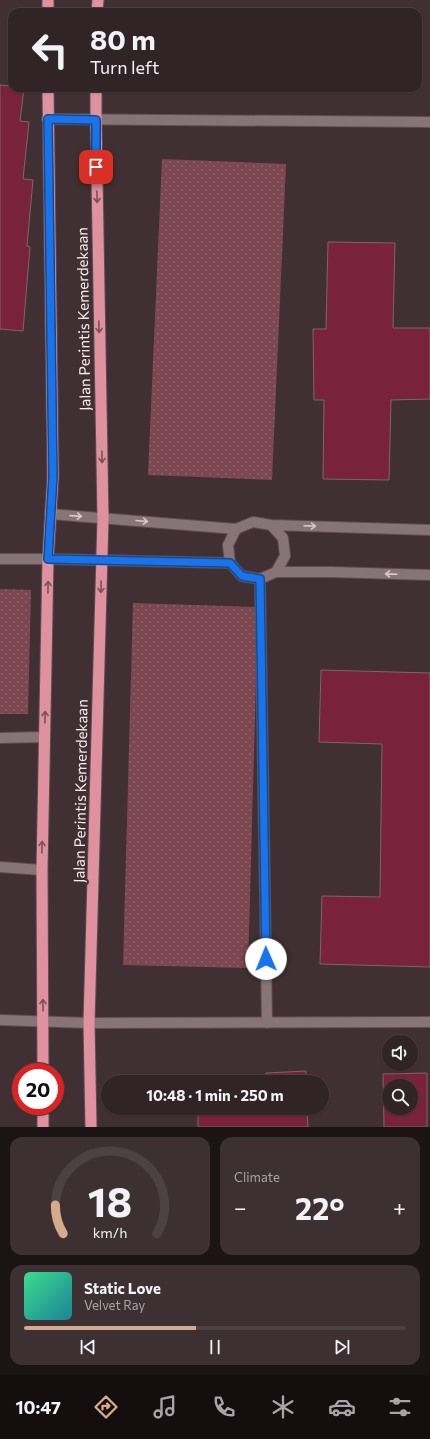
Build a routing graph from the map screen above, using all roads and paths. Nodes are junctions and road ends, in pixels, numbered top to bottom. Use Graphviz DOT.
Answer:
graph roads {
  1 [pos="48,92"];
  2 [pos="96,92"];
  3 [pos="48,119"];
  4 [pos="96,120"];
  5 [pos="430,122"];
  6 [pos="50,514"];
  7 [pos="103,518"];
  8 [pos="271,525"];
  9 [pos="236,529"];
  10 [pos="430,530"];
  11 [pos="0,559"];
  12 [pos="48,559"];
  13 [pos="102,560"];
  14 [pos="230,563"];
  15 [pos="276,572"];
  16 [pos="430,575"];
  17 [pos="260,579"];
  18 [pos="44,737"];
  19 [pos="0,738"];
  20 [pos="0,866"];
  21 [pos="42,870"];
  22 [pos="0,1020"];
  23 [pos="43,1021"];
  24 [pos="430,1022"];
  25 [pos="89,1023"];
  26 [pos="267,1023"];
  27 [pos="43,1063"];
  28 [pos="43,1115"];
  29 [pos="43,1127"];
  30 [pos="90,1127"];
  1 -- 3 [label="highway"];
  2 -- 4 [label="highway, Jalan Perintis Kemerdekaan"];
  3 -- 4 [label="street"];
  3 -- 6 [label="highway"];
  4 -- 5 [label="street"];
  4 -- 7 [label="highway, Jalan Perintis Kemerdekaan, one-way"];
  6 -- 7 [label="street, one-way"];
  6 -- 12 [label="highway"];
  7 -- 9 [label="street, one-way"];
  7 -- 13 [label="highway, Jalan Perintis Kemerdekaan"];
  8 -- 9 [label="street"];
  8 -- 10 [label="street, one-way"];
  8 -- 15 [label="street"];
  9 -- 14 [label="street"];
  11 -- 12 [label="street"];
  12 -- 13 [label="street"];
  18 -- 12 [label="highway, one-way"];
  13 -- 14 [label="street"];
  13 -- 25 [label="highway, Jalan Perintis Kemerdekaan, one-way"];
  14 -- 17 [label="street"];
  16 -- 15 [label="street, one-way"];
  15 -- 17 [label="street"];
  17 -- 26 [label="street"];
  18 -- 19 [label="street"];
  21 -- 18 [label="highway, one-way"];
  20 -- 21 [label="street"];
  23 -- 21 [label="highway, one-way"];
  22 -- 23 [label="street"];
  23 -- 25 [label="street"];
  23 -- 27 [label="highway"];
  24 -- 26 [label="street"];
  25 -- 26 [label="street"];
  25 -- 30 [label="highway, Jalan Perintis Kemerdekaan"];
  28 -- 29 [label="highway"];
}
